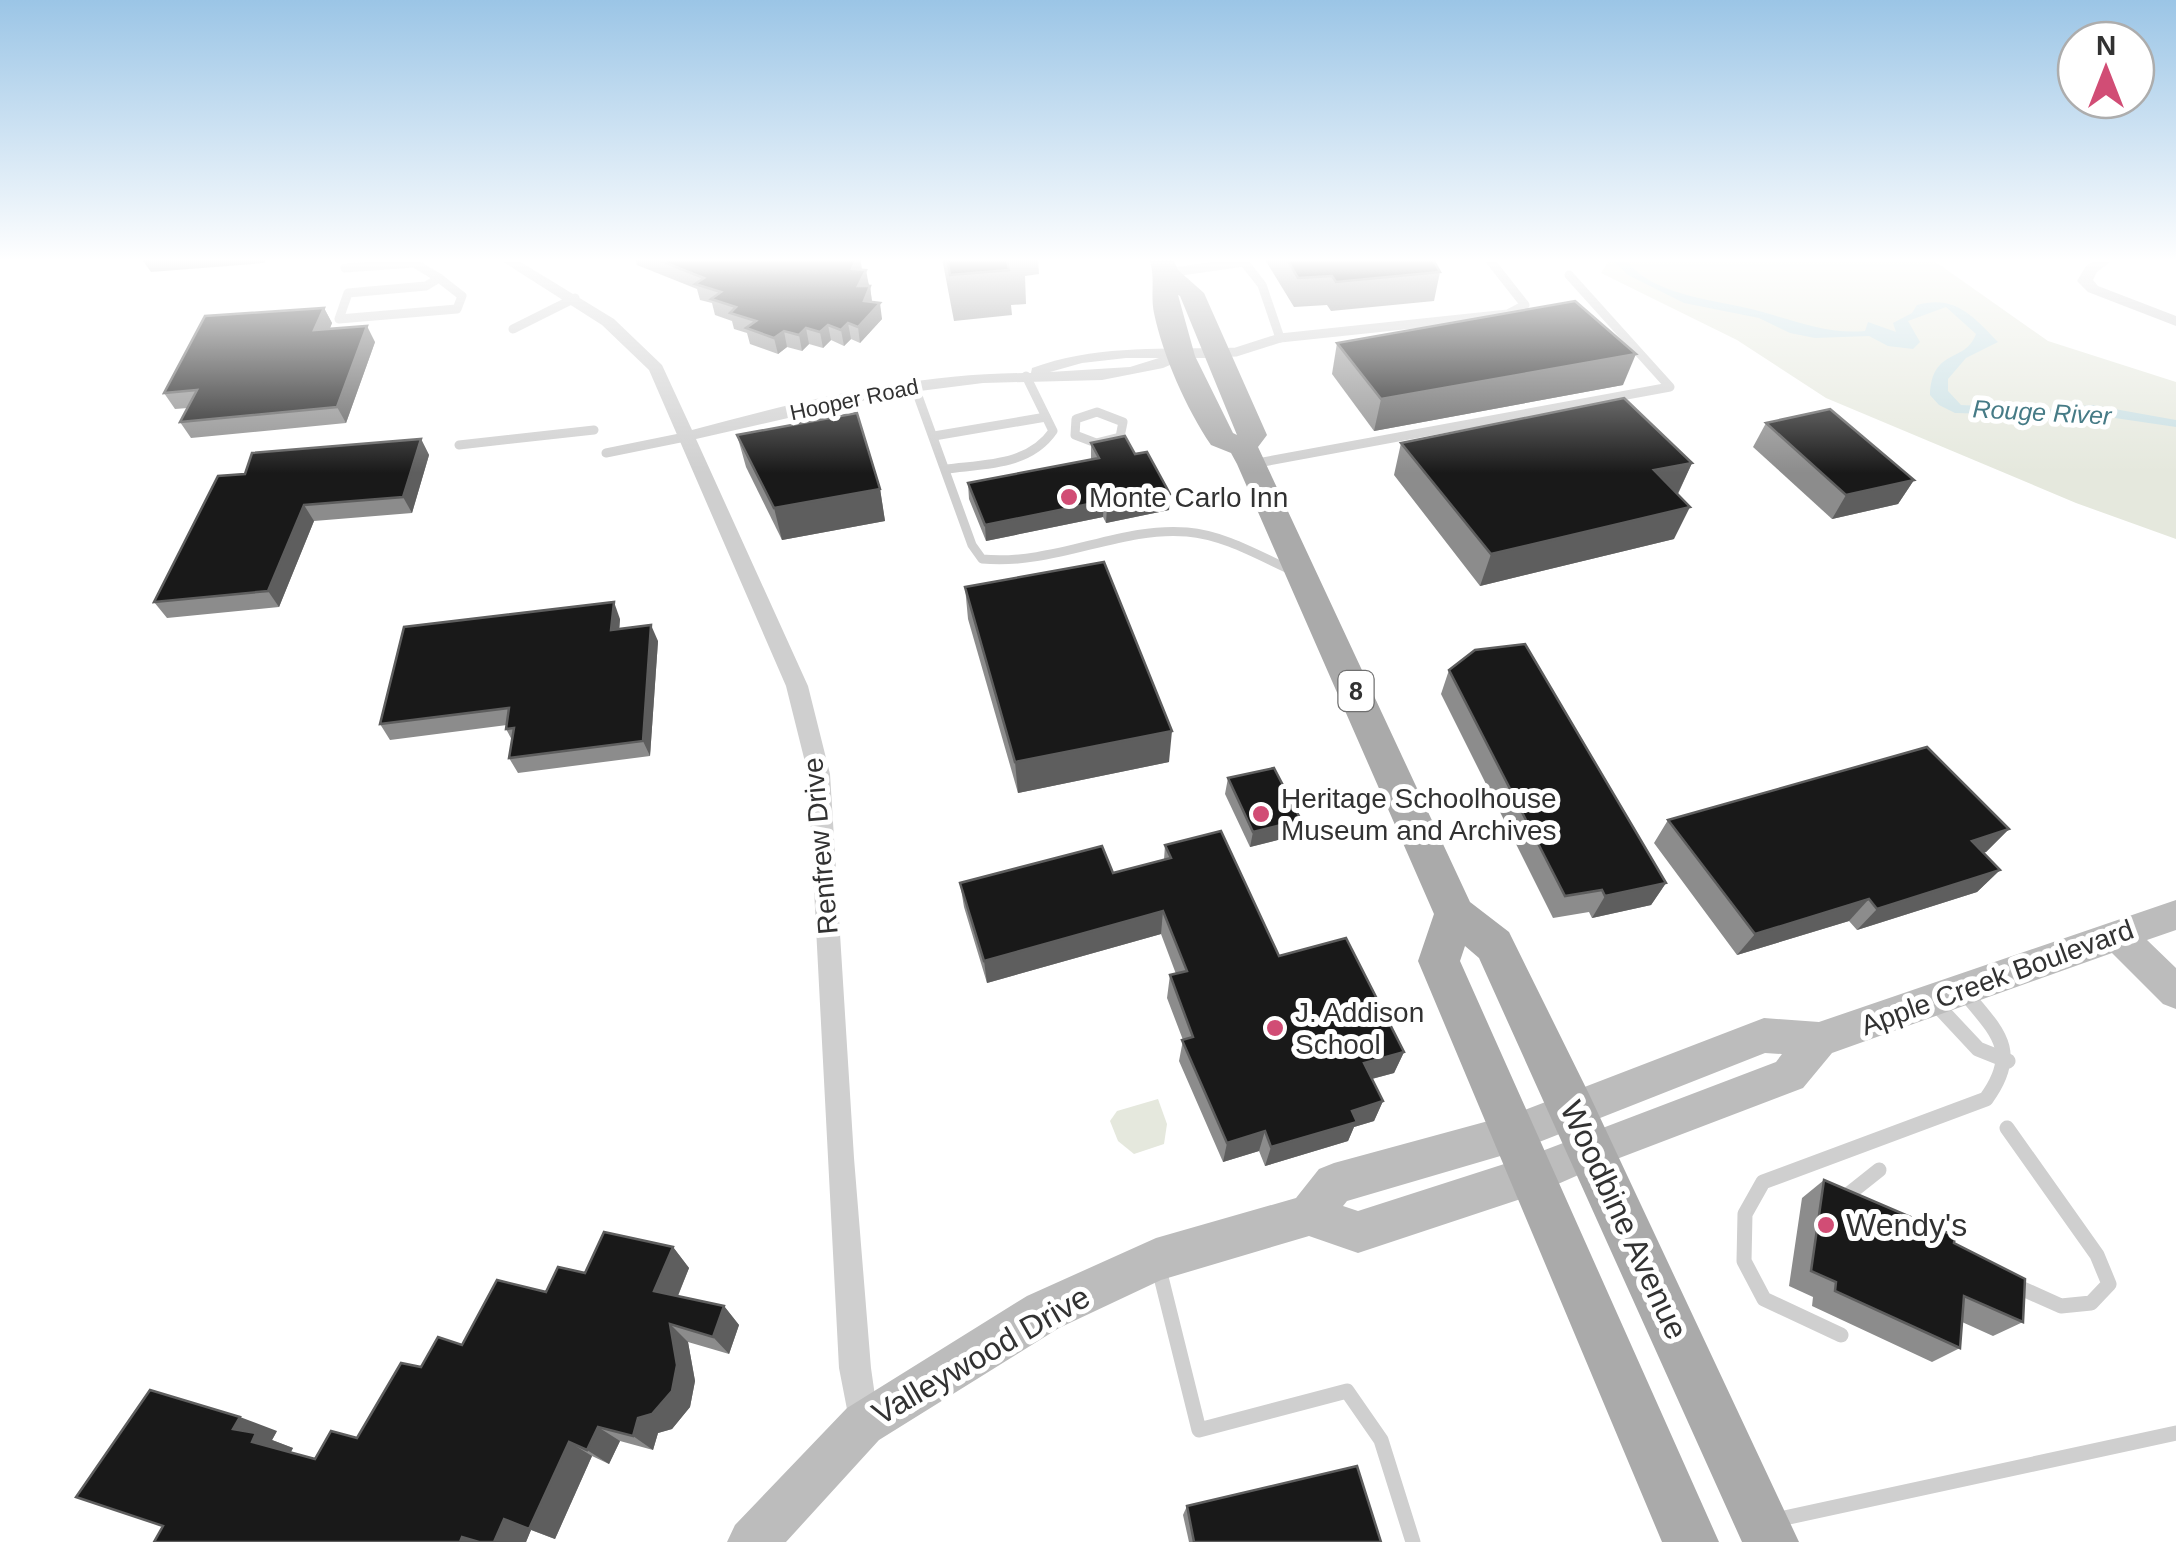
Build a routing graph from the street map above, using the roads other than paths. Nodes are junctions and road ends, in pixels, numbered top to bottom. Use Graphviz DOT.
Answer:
graph roads {
  1 [pos="616,330"];
  2 [pos="1174,330"];
  3 [pos="1207,330"];
  4 [pos="1277,330"];
  5 [pos="1356,330"];
  6 [pos="1619,330"];
  7 [pos="1280,338"];
  8 [pos="1217,353"];
  9 [pos="1182,354"];
  10 [pos="1026,376"];
  11 [pos="914,386"];
  12 [pos="1048,421"];
  13 [pos="1073,424"];
  14 [pos="594,430"];
  15 [pos="934,436"];
  16 [pos="685,437"];
  17 [pos="459,445"];
  18 [pos="606,453"];
  19 [pos="1248,456"];
  20 [pos="946,469"];
  21 [pos="1304,576"];
  22 [pos="1455,914"];
  23 [pos="2176,915"];
  24 [pos="2116,934"];
  25 [pos="2176,992"];
  26 [pos="1947,995"];
  27 [pos="2008,1060"];
  28 [pos="1582,1128"];
  29 [pos="2007,1128"];
  30 [pos="1524,1154"];
  31 [pos="1879,1170"];
  32 [pos="1858,1209"];
  33 [pos="1156,1260"];
  34 [pos="2003,1280"];
  35 [pos="1841,1335"];
  36 [pos="864,1424"];
  37 [pos="2176,1433"];
  38 [pos="770,1527"];
  39 [pos="1766,1533"];
  40 [pos="1413,1542"];
  41 [pos="1691,1542"];
  1 -- 16 [label="street, Renfrew Drive"];
  2 -- 9 [label="main road, Woodbine Avenue / 8"];
  3 -- 8 [label="main road, Woodbine Avenue / 8"];
  4 -- 7 [label="lane"];
  5 -- 7 [label="lane"];
  6 -- 19 [label="lane"];
  7 -- 8 [label="lane"];
  8 -- 9 [label="street, Hooper Road"];
  8 -- 19 [label="main road, Woodbine Avenue / 8"];
  9 -- 10 [label="street, Hooper Road"];
  9 -- 19 [label="main road, Woodbine Avenue / 8"];
  10 -- 11 [label="street, Hooper Road"];
  10 -- 12 [label="lane"];
  11 -- 15 [label="lane"];
  11 -- 16 [label="street, Hooper Road"];
  12 -- 13 [label="lane"];
  12 -- 15 [label="lane"];
  12 -- 20 [label="lane"];
  13 -- 13 [label="lane"];
  14 -- 17 [label="lane"];
  15 -- 20 [label="lane"];
  16 -- 18 [label="lane"];
  16 -- 36 [label="street, Renfrew Drive"];
  19 -- 21 [label="main road, Woodbine Avenue / 8"];
  20 -- 21 [label="lane"];
  21 -- 22 [label="main road, Woodbine Avenue / 8"];
  22 -- 28 [label="main road, Woodbine Avenue / 8"];
  22 -- 30 [label="main road"];
  23 -- 24 [label="street, Apple Creek Boulevard"];
  24 -- 25 [label="street"];
  24 -- 26 [label="street, Apple Creek Boulevard"];
  26 -- 27 [label="lane"];
  26 -- 27 [label="lane"];
  26 -- 28 [label="street, Apple Creek Boulevard"];
  27 -- 35 [label="lane"];
  28 -- 30 [label="street, Apple Creek Boulevard"];
  28 -- 39 [label="main road, Woodbine Avenue / 8"];
  29 -- 34 [label="lane"];
  30 -- 33 [label="street, Valleywood Drive"];
  30 -- 41 [label="main road"];
  31 -- 32 [label="lane"];
  33 -- 36 [label="street, Valleywood Drive"];
  33 -- 40 [label="lane"];
  36 -- 38 [label="street, Valleywood Drive"];
  37 -- 39 [label="lane"];
}
